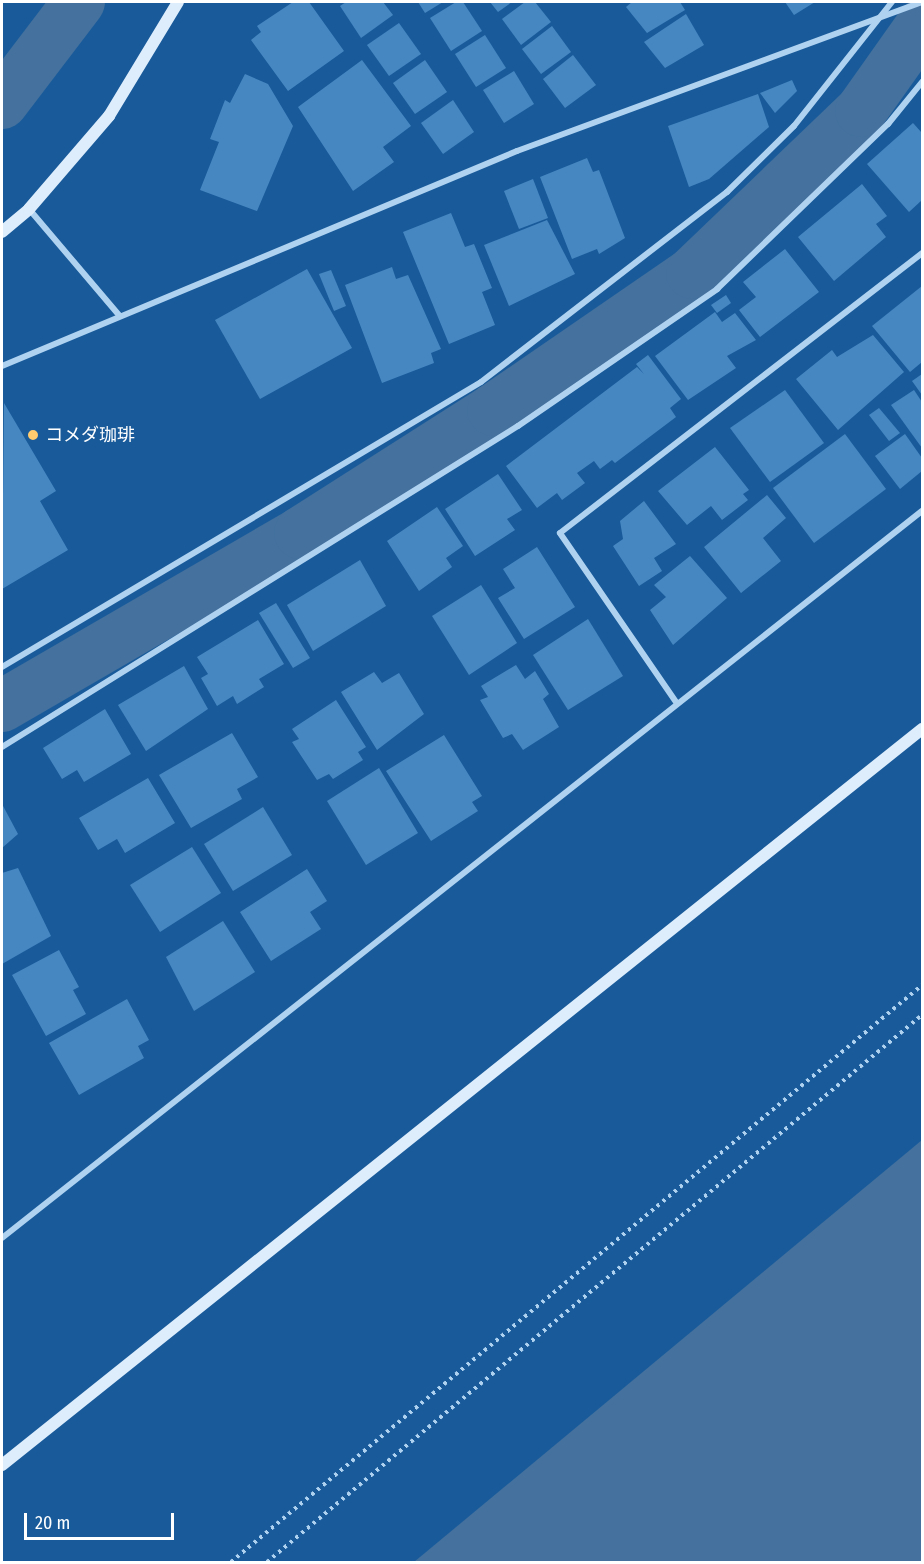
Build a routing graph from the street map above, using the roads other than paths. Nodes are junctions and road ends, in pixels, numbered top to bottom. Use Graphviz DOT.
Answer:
graph roads {
  1 [pos="178,2"];
  2 [pos="892,2"];
  3 [pos="921,2"];
  4 [pos="880,20"];
  5 [pos="922,82"];
  6 [pos="29,209"];
  7 [pos="2,232"];
  8 [pos="922,253"];
  9 [pos="119,315"];
  10 [pos="2,366"];
  11 [pos="922,511"];
  12 [pos="2,667"];
  13 [pos="676,702"];
  14 [pos="922,729"];
  15 [pos="2,747"];
  16 [pos="2,1238"];
  17 [pos="2,1465"];
  1 -- 6 [label="street"];
  2 -- 4 [label="street"];
  3 -- 4 [label="street"];
  4 -- 9 [label="street"];
  4 -- 12 [label="street"];
  5 -- 15 [label="street"];
  6 -- 7 [label="street"];
  6 -- 9 [label="street"];
  8 -- 13 [label="street"];
  9 -- 10 [label="street"];
  11 -- 13 [label="street"];
  13 -- 16 [label="street"];
  14 -- 17 [label="street"];
}
